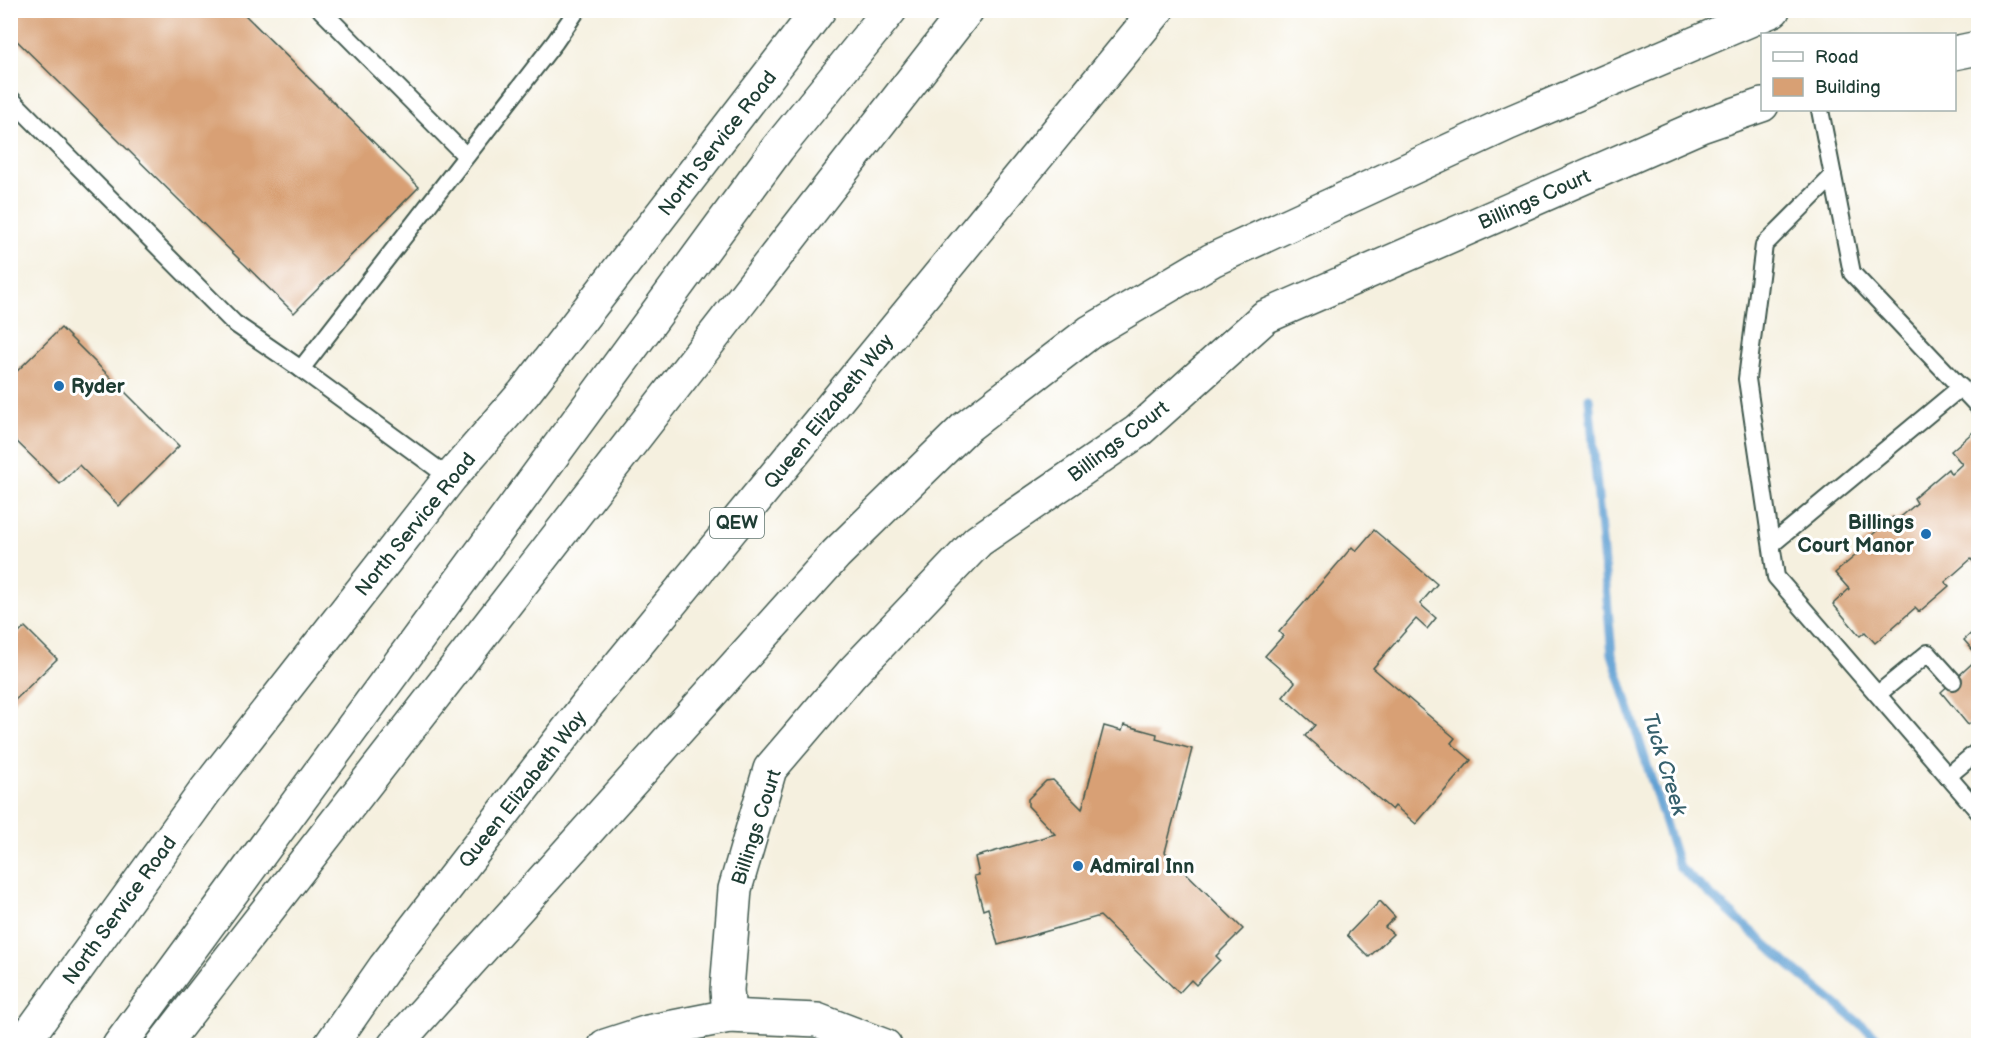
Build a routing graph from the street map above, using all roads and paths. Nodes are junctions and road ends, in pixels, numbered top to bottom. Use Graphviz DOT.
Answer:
graph roads {
  1 [pos="321,10"];
  2 [pos="577,10"];
  3 [pos="819,10"];
  4 [pos="890,10"];
  5 [pos="967,10"];
  6 [pos="1157,10"];
  7 [pos="1773,10"];
  8 [pos="1978,48"];
  9 [pos="1956,53"];
  10 [pos="10,98"];
  11 [pos="1761,105"];
  12 [pos="1820,111"];
  13 [pos="466,156"];
  14 [pos="1833,176"];
  15 [pos="301,369"];
  16 [pos="1961,387"];
  17 [pos="1978,406"];
  18 [pos="450,478"];
  19 [pos="1772,544"];
  20 [pos="1953,681"];
  21 [pos="1878,694"];
  22 [pos="1978,751"];
  23 [pos="1948,776"];
  24 [pos="1978,811"];
  25 [pos="729,1016"];
  26 [pos="21,1046"];
  27 [pos="119,1046"];
  28 [pos="162,1046"];
  29 [pos="330,1046"];
  30 [pos="394,1046"];
  31 [pos="605,1046"];
  32 [pos="885,1046"];
  1 -- 13 [label="lane"];
  2 -- 13 [label="lane"];
  3 -- 18 [label="main road, North Service Road"];
  4 -- 27 [label="main road"];
  5 -- 28 [label="main road"];
  6 -- 29 [label="main road, Queen Elizabeth Way / QEW"];
  7 -- 30 [label="main road"];
  8 -- 9 [label="main road"];
  10 -- 15 [label="lane"];
  11 -- 25 [label="main road, Billings Court"];
  12 -- 14 [label="lane"];
  13 -- 15 [label="lane"];
  14 -- 16 [label="lane"];
  14 -- 19 [label="lane"];
  15 -- 18 [label="lane"];
  16 -- 17 [label="lane"];
  16 -- 19 [label="lane"];
  18 -- 26 [label="main road, North Service Road"];
  19 -- 21 [label="lane"];
  20 -- 21 [label="lane"];
  21 -- 23 [label="lane"];
  22 -- 23 [label="lane"];
  23 -- 24 [label="lane"];
  25 -- 31 [label="main road"];
  25 -- 32 [label="main road"];
}
